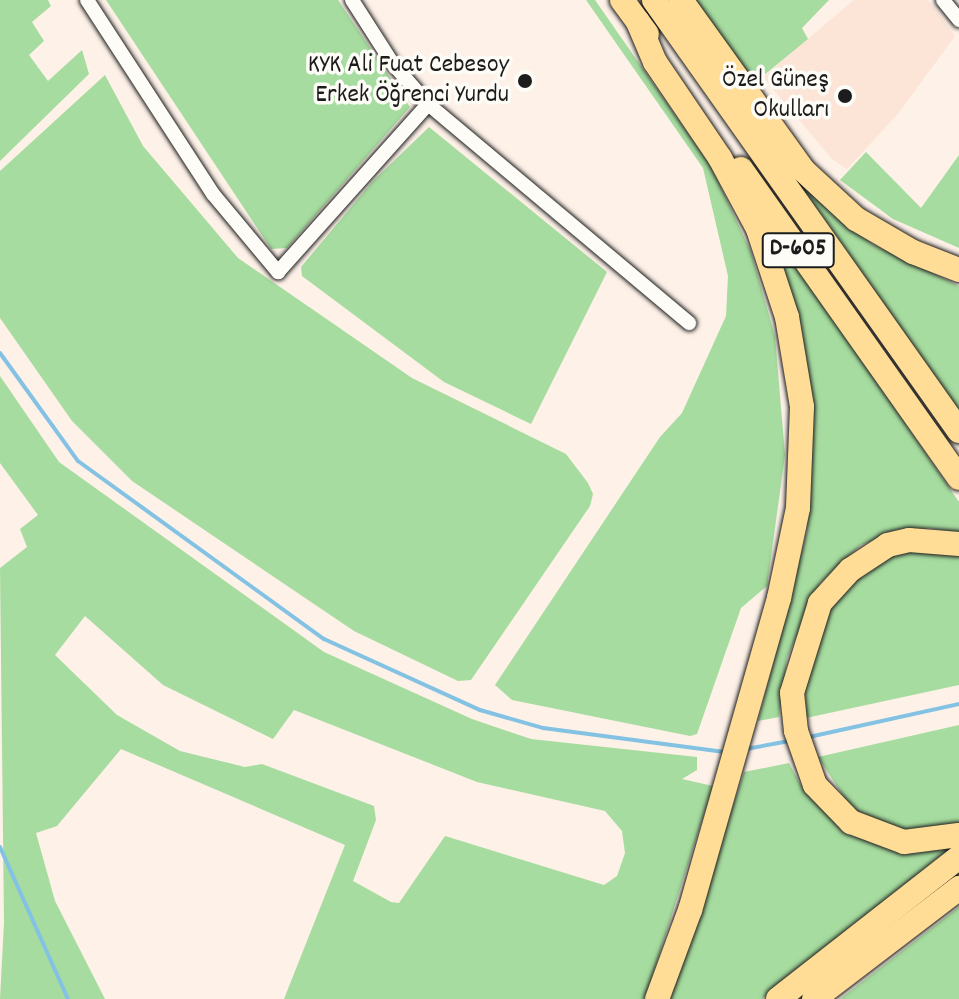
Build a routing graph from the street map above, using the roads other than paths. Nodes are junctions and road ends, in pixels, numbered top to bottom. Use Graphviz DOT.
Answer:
graph roads {
  1 [pos="87,0"];
  2 [pos="352,0"];
  3 [pos="622,0"];
  4 [pos="654,0"];
  5 [pos="681,0"];
  6 [pos="943,0"];
  7 [pos="959,20"];
  8 [pos="638,22"];
  9 [pos="428,104"];
  10 [pos="959,270"];
  11 [pos="689,323"];
  12 [pos="959,431"];
  13 [pos="959,478"];
  14 [pos="959,544"];
  15 [pos="959,835"];
  16 [pos="959,857"];
  17 [pos="959,888"];
  18 [pos="657,999"];
  19 [pos="778,999"];
  20 [pos="814,999"];
  1 -- 9 [label="street"];
  2 -- 9 [label="street"];
  3 -- 8 [label="highway, D-605"];
  4 -- 12 [label="highway, D-605"];
  5 -- 10 [label="highway"];
  6 -- 7 [label="street"];
  8 -- 13 [label="highway, D-605"];
  8 -- 18 [label="highway"];
  9 -- 11 [label="street"];
  14 -- 15 [label="highway"];
  16 -- 19 [label="highway"];
  17 -- 20 [label="highway"];
}
